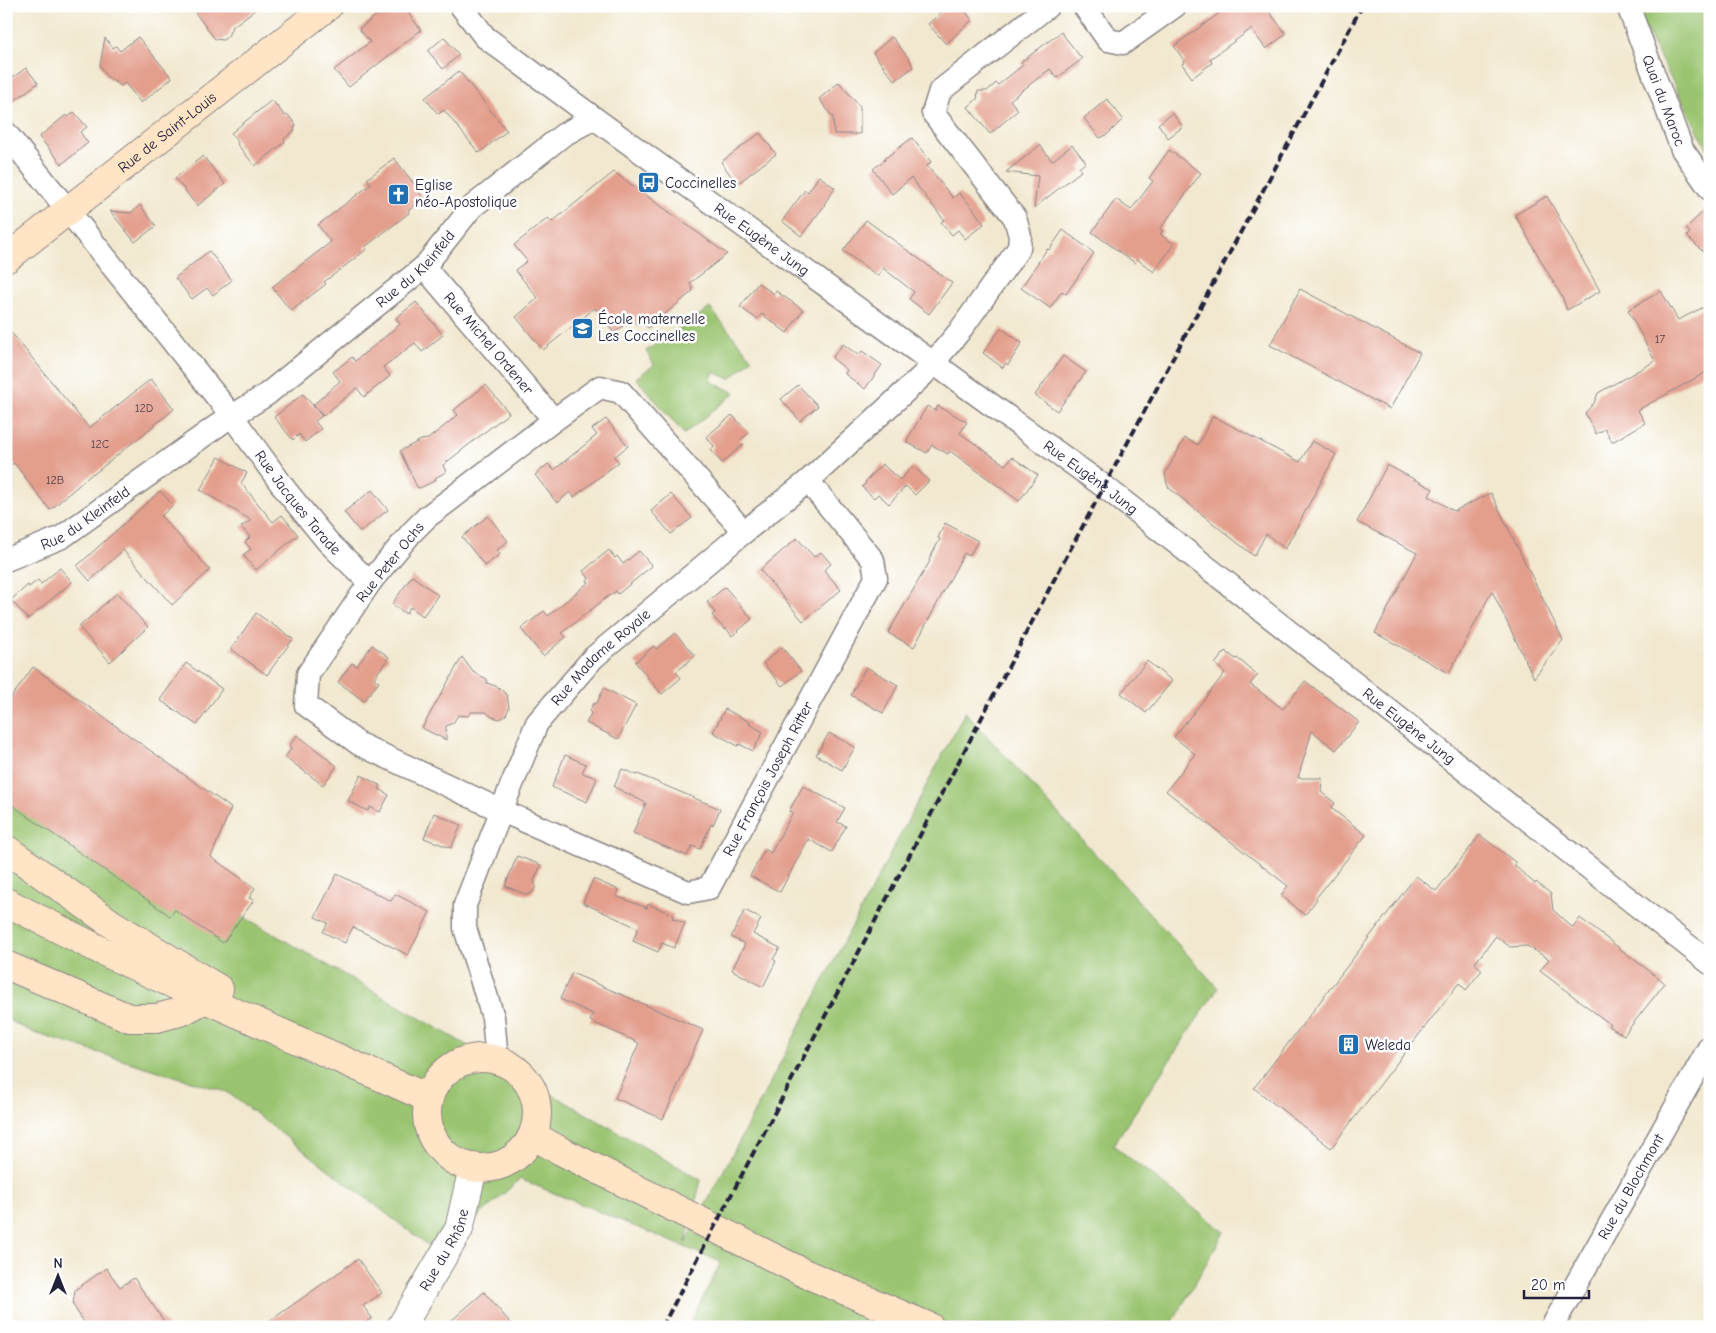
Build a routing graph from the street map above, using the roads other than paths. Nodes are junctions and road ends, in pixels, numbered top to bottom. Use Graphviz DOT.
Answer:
graph roads {
  1 [pos="328,6"];
  2 [pos="461,6"];
  3 [pos="1048,6"];
  4 [pos="1084,6"];
  5 [pos="1175,6"];
  6 [pos="1628,6"];
  7 [pos="594,118"];
  8 [pos="6,133"];
  9 [pos="1710,188"];
  10 [pos="68,211"];
  11 [pos="6,259"];
  12 [pos="424,267"];
  13 [pos="934,363"];
  14 [pos="232,416"];
  15 [pos="554,420"];
  16 [pos="808,481"];
  17 [pos="744,532"];
  18 [pos="6,560"];
  19 [pos="371,581"];
  20 [pos="502,810"];
  21 [pos="6,849"];
  22 [pos="6,902"];
  23 [pos="1710,963"];
  24 [pos="6,964"];
  25 [pos="205,1000"];
  26 [pos="243,1016"];
  27 [pos="1710,1046"];
  28 [pos="497,1058"];
  29 [pos="428,1098"];
  30 [pos="534,1136"];
  31 [pos="473,1168"];
  32 [pos="401,1327"];
  33 [pos="930,1327"];
  34 [pos="1552,1327"];
  1 -- 10 [label="main road, Rue de Saint-Louis"];
  2 -- 7 [label="street, Rue Eugène Jung"];
  3 -- 13 [label="street, Rue Madame Royale"];
  4 -- 5 [label="street"];
  6 -- 9 [label="street, Quai du Maroc"];
  7 -- 12 [label="street, Rue du Kleinfeld"];
  7 -- 13 [label="street, Rue Eugène Jung"];
  8 -- 10 [label="street"];
  10 -- 11 [label="main road, Rue de Saint-Louis"];
  10 -- 14 [label="street"];
  12 -- 14 [label="street, Rue du Kleinfeld"];
  12 -- 15 [label="street, Rue Michel Ordener"];
  13 -- 16 [label="street, Rue Madame Royale"];
  13 -- 23 [label="street, Rue Eugène Jung"];
  14 -- 18 [label="street, Rue du Kleinfeld"];
  14 -- 19 [label="street, Rue Jacques Tarade"];
  15 -- 17 [label="street, Rue Peter Ochs"];
  15 -- 19 [label="street, Rue Peter Ochs"];
  16 -- 17 [label="street, Rue Madame Royale"];
  16 -- 20 [label="street, Rue François Joseph Ritter"];
  17 -- 20 [label="street, Rue Madame Royale"];
  19 -- 20 [label="street, Rue Peter Ochs"];
  20 -- 28 [label="street, Rue Madame Royale"];
  21 -- 26 [label="main road"];
  22 -- 25 [label="main road"];
  24 -- 25 [label="main road"];
  25 -- 26 [label="main road"];
  26 -- 29 [label="main road"];
  27 -- 34 [label="street, Rue du Blochmont"];
  28 -- 29 [label="main road"];
  28 -- 30 [label="main road"];
  29 -- 31 [label="main road"];
  30 -- 31 [label="main road"];
  30 -- 33 [label="main road"];
  31 -- 32 [label="street, Rue du Rhône"];
}
